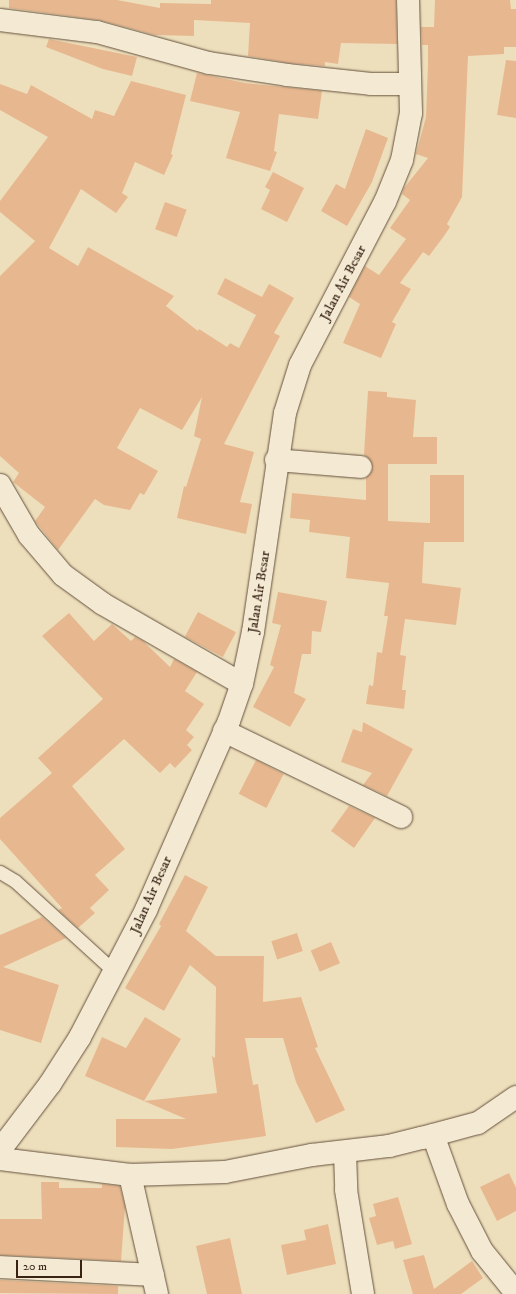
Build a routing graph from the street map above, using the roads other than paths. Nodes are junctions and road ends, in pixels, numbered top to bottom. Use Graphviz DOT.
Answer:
graph roads {
  1 [pos="408,0"];
  2 [pos="0,20"];
  3 [pos="410,84"];
  4 [pos="276,460"];
  5 [pos="361,467"];
  6 [pos="0,485"];
  7 [pos="242,684"];
  8 [pos="224,731"];
  9 [pos="401,817"];
  10 [pos="0,872"];
  11 [pos="114,971"];
  12 [pos="516,1097"];
  13 [pos="433,1135"];
  14 [pos="0,1150"];
  15 [pos="345,1153"];
  16 [pos="0,1159"];
  17 [pos="130,1175"];
  18 [pos="0,1267"];
  19 [pos="155,1284"];
  20 [pos="516,1293"];
  21 [pos="363,1294"];
  1 -- 3 [label="street, Jalan Air Besar"];
  2 -- 3 [label="street"];
  3 -- 4 [label="street, Jalan Air Besar"];
  4 -- 5 [label="street"];
  4 -- 7 [label="street, Jalan Air Besar"];
  6 -- 7 [label="street"];
  7 -- 8 [label="street, Jalan Air Besar"];
  8 -- 9 [label="street"];
  8 -- 11 [label="street, Jalan Air Besar"];
  10 -- 11 [label="lane"];
  11 -- 14 [label="street, Jalan Air Besar"];
  12 -- 13 [label="street"];
  13 -- 15 [label="street"];
  13 -- 20 [label="street"];
  15 -- 17 [label="street"];
  15 -- 21 [label="street"];
  16 -- 17 [label="street"];
  17 -- 19 [label="street"];
  18 -- 19 [label="street"];
}
